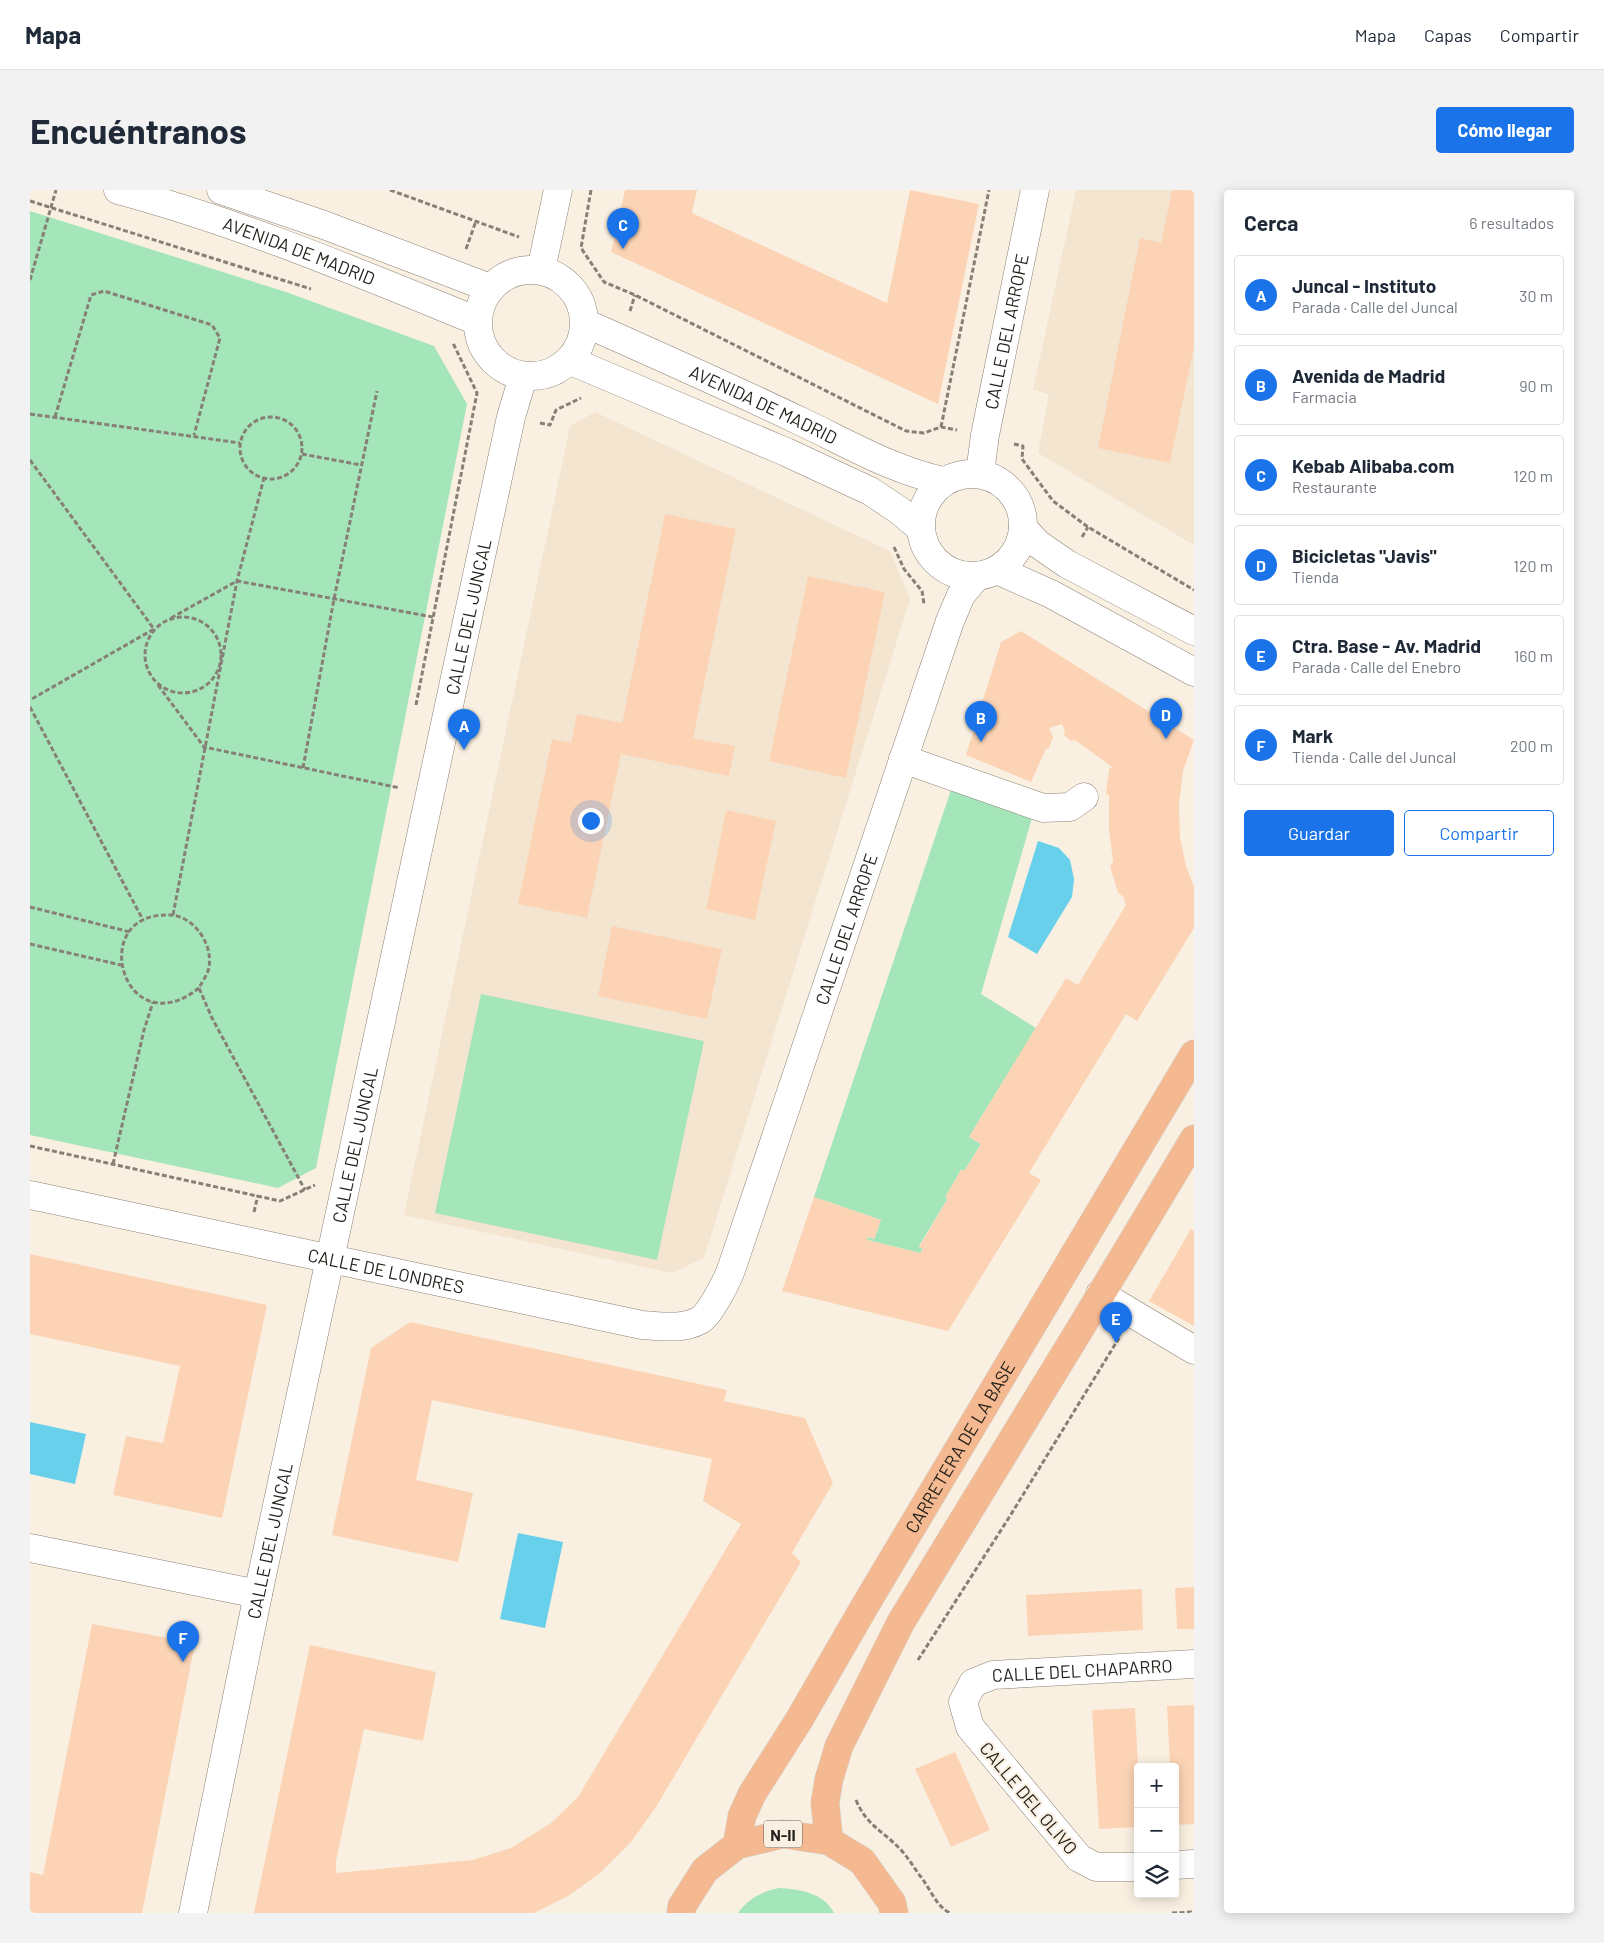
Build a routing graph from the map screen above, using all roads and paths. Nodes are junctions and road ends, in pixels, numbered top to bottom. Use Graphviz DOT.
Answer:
graph roads {
  1 [pos="56,190"];
  2 [pos="118,190"];
  3 [pos="221,190"];
  4 [pos="390,190"];
  5 [pos="558,190"];
  6 [pos="591,190"];
  7 [pos="989,190"];
  8 [pos="1035,190"];
  9 [pos="30,201"];
  10 [pos="51,207"];
  11 [pos="522,238"];
  12 [pos="541,270"];
  13 [pos="30,280"];
  14 [pos="490,288"];
  15 [pos="316,291"];
  16 [pos="477,321"];
  17 [pos="585,323"];
  18 [pos="451,340"];
  19 [pos="571,361"];
  20 [pos="523,377"];
  21 [pos="377,391"];
  22 [pos="585,396"];
  23 [pos="474,409"];
  24 [pos="30,414"];
  25 [pos="55,417"];
  26 [pos="511,417"];
  27 [pos="941,427"];
  28 [pos="194,435"];
  29 [pos="985,435"];
  30 [pos="240,443"];
  31 [pos="302,454"];
  32 [pos="30,460"];
  33 [pos="361,465"];
  34 [pos="980,473"];
  35 [pos="264,478"];
  36 [pos="944,481"];
  37 [pos="920,528"];
  38 [pos="1023,528"];
  39 [pos="891,543"];
  40 [pos="987,573"];
  41 [pos="237,582"];
  42 [pos="1194,590"];
  43 [pos="334,599"];
  44 [pos="924,612"];
  45 [pos="433,617"];
  46 [pos="171,618"];
  47 [pos="154,629"];
  48 [pos="1194,631"];
  49 [pos="222,664"];
  50 [pos="1194,672"];
  51 [pos="158,686"];
  52 [pos="30,700"];
  53 [pos="30,707"];
  54 [pos="414,712"];
  55 [pos="204,747"];
  56 [pos="903,760"];
  57 [pos="303,768"];
  58 [pos="401,779"];
  59 [pos="400,788"];
  60 [pos="398,794"];
  61 [pos="1084,797"];
  62 [pos="30,908"];
  63 [pos="173,915"];
  64 [pos="143,920"];
  65 [pos="130,932"];
  66 [pos="30,944"];
  67 [pos="121,965"];
  68 [pos="199,988"];
  69 [pos="153,1002"];
  70 [pos="1194,1054"];
  71 [pos="1194,1139"];
  72 [pos="30,1146"];
  73 [pos="114,1164"];
  74 [pos="322,1182"];
  75 [pos="305,1190"];
  76 [pos="30,1195"];
  77 [pos="330,1259"];
  78 [pos="725,1287"];
  79 [pos="1100,1294"];
  80 [pos="1122,1332"];
  81 [pos="1194,1350"];
  82 [pos="30,1548"];
  83 [pos="258,1594"];
  84 [pos="916,1663"];
  85 [pos="1194,1664"];
  86 [pos="973,1683"];
  87 [pos="855,1797"];
  88 [pos="829,1841"];
  89 [pos="737,1845"];
  90 [pos="1194,1864"];
  91 [pos="1179,1865"];
  92 [pos="1134,1867"];
  93 [pos="897,1910"];
  94 [pos="677,1911"];
  95 [pos="1194,1912"];
  96 [pos="193,1913"];
  97 [pos="950,1913"];
  98 [pos="1172,1913"];
  1 -- 10 [label="path"];
  2 -- 16 [label="street, AVENIDA DE MADRID"];
  3 -- 14 [label="street, AVENIDA DE MADRID"];
  4 -- 11 [label="path"];
  5 -- 12 [label="street"];
  6 -- 27 [label="path"];
  7 -- 27 [label="path"];
  8 -- 29 [label="street, CALLE DEL ARROPE"];
  9 -- 10 [label="path"];
  10 -- 13 [label="path"];
  10 -- 15 [label="path"];
  12 -- 14 [label="street"];
  12 -- 17 [label="street"];
  14 -- 16 [label="street"];
  16 -- 20 [label="street"];
  17 -- 19 [label="street"];
  17 -- 36 [label="street, AVENIDA DE MADRID"];
  18 -- 23 [label="path"];
  19 -- 20 [label="street"];
  19 -- 37 [label="street, AVENIDA DE MADRID"];
  20 -- 26 [label="street, CALLE DEL JUNCAL"];
  21 -- 33 [label="path"];
  22 -- 26 [label="path"];
  23 -- 26 [label="path"];
  23 -- 45 [label="path"];
  24 -- 25 [label="path"];
  25 -- 28 [label="path"];
  25 -- 28 [label="path"];
  26 -- 77 [label="street, CALLE DEL JUNCAL"];
  27 -- 29 [label="path"];
  28 -- 30 [label="path"];
  29 -- 34 [label="street, CALLE DEL ARROPE"];
  29 -- 42 [label="path"];
  30 -- 31 [label="path"];
  30 -- 35 [label="path"];
  31 -- 33 [label="path"];
  31 -- 35 [label="path"];
  32 -- 47 [label="path"];
  33 -- 43 [label="path"];
  34 -- 36 [label="street, AVENIDA DE MADRID"];
  34 -- 38 [label="street"];
  35 -- 41 [label="path"];
  36 -- 37 [label="street, AVENIDA DE MADRID"];
  37 -- 40 [label="street"];
  38 -- 40 [label="street"];
  38 -- 48 [label="street"];
  39 -- 44 [label="path"];
  40 -- 50 [label="street"];
  40 -- 56 [label="street, CALLE DEL ARROPE"];
  41 -- 43 [label="path"];
  41 -- 46 [label="path"];
  41 -- 49 [label="path"];
  43 -- 45 [label="path"];
  43 -- 57 [label="path"];
  45 -- 54 [label="path"];
  46 -- 47 [label="path"];
  46 -- 49 [label="path"];
  47 -- 51 [label="path"];
  47 -- 52 [label="path"];
  49 -- 51 [label="path"];
  49 -- 55 [label="path"];
  51 -- 55 [label="path"];
  53 -- 64 [label="path"];
  55 -- 57 [label="path"];
  55 -- 63 [label="path"];
  56 -- 61 [label="street"];
  56 -- 78 [label="street, CALLE DEL ARROPE"];
  57 -- 59 [label="path"];
  58 -- 59 [label="path"];
  59 -- 60 [label="path"];
  62 -- 65 [label="path"];
  63 -- 64 [label="path"];
  63 -- 68 [label="path"];
  64 -- 65 [label="path"];
  65 -- 67 [label="path"];
  66 -- 67 [label="path"];
  67 -- 69 [label="path"];
  68 -- 69 [label="path"];
  68 -- 75 [label="path"];
  69 -- 73 [label="path"];
  70 -- 89 [label="main road, CARRETERA DE LA BASE"];
  71 -- 79 [label="main road"];
  72 -- 73 [label="path"];
  73 -- 75 [label="path"];
  74 -- 75 [label="path"];
  76 -- 77 [label="street, CALLE DE LONDRES"];
  77 -- 78 [label="street, CALLE DE LONDRES"];
  77 -- 83 [label="street, CALLE DEL JUNCAL"];
  79 -- 81 [label="street"];
  79 -- 88 [label="main road"];
  80 -- 84 [label="path"];
  82 -- 83 [label="street"];
  83 -- 96 [label="street, CALLE DEL JUNCAL"];
  85 -- 86 [label="street, CALLE DEL CHAPARRO"];
  86 -- 92 [label="street, CALLE DEL OLIVO"];
  87 -- 97 [label="path"];
  88 -- 89 [label="main road, N-II"];
  88 -- 93 [label="main road, N-II"];
  89 -- 94 [label="main road, N-II"];
  90 -- 91 [label="street"];
  95 -- 98 [label="path"];
}
